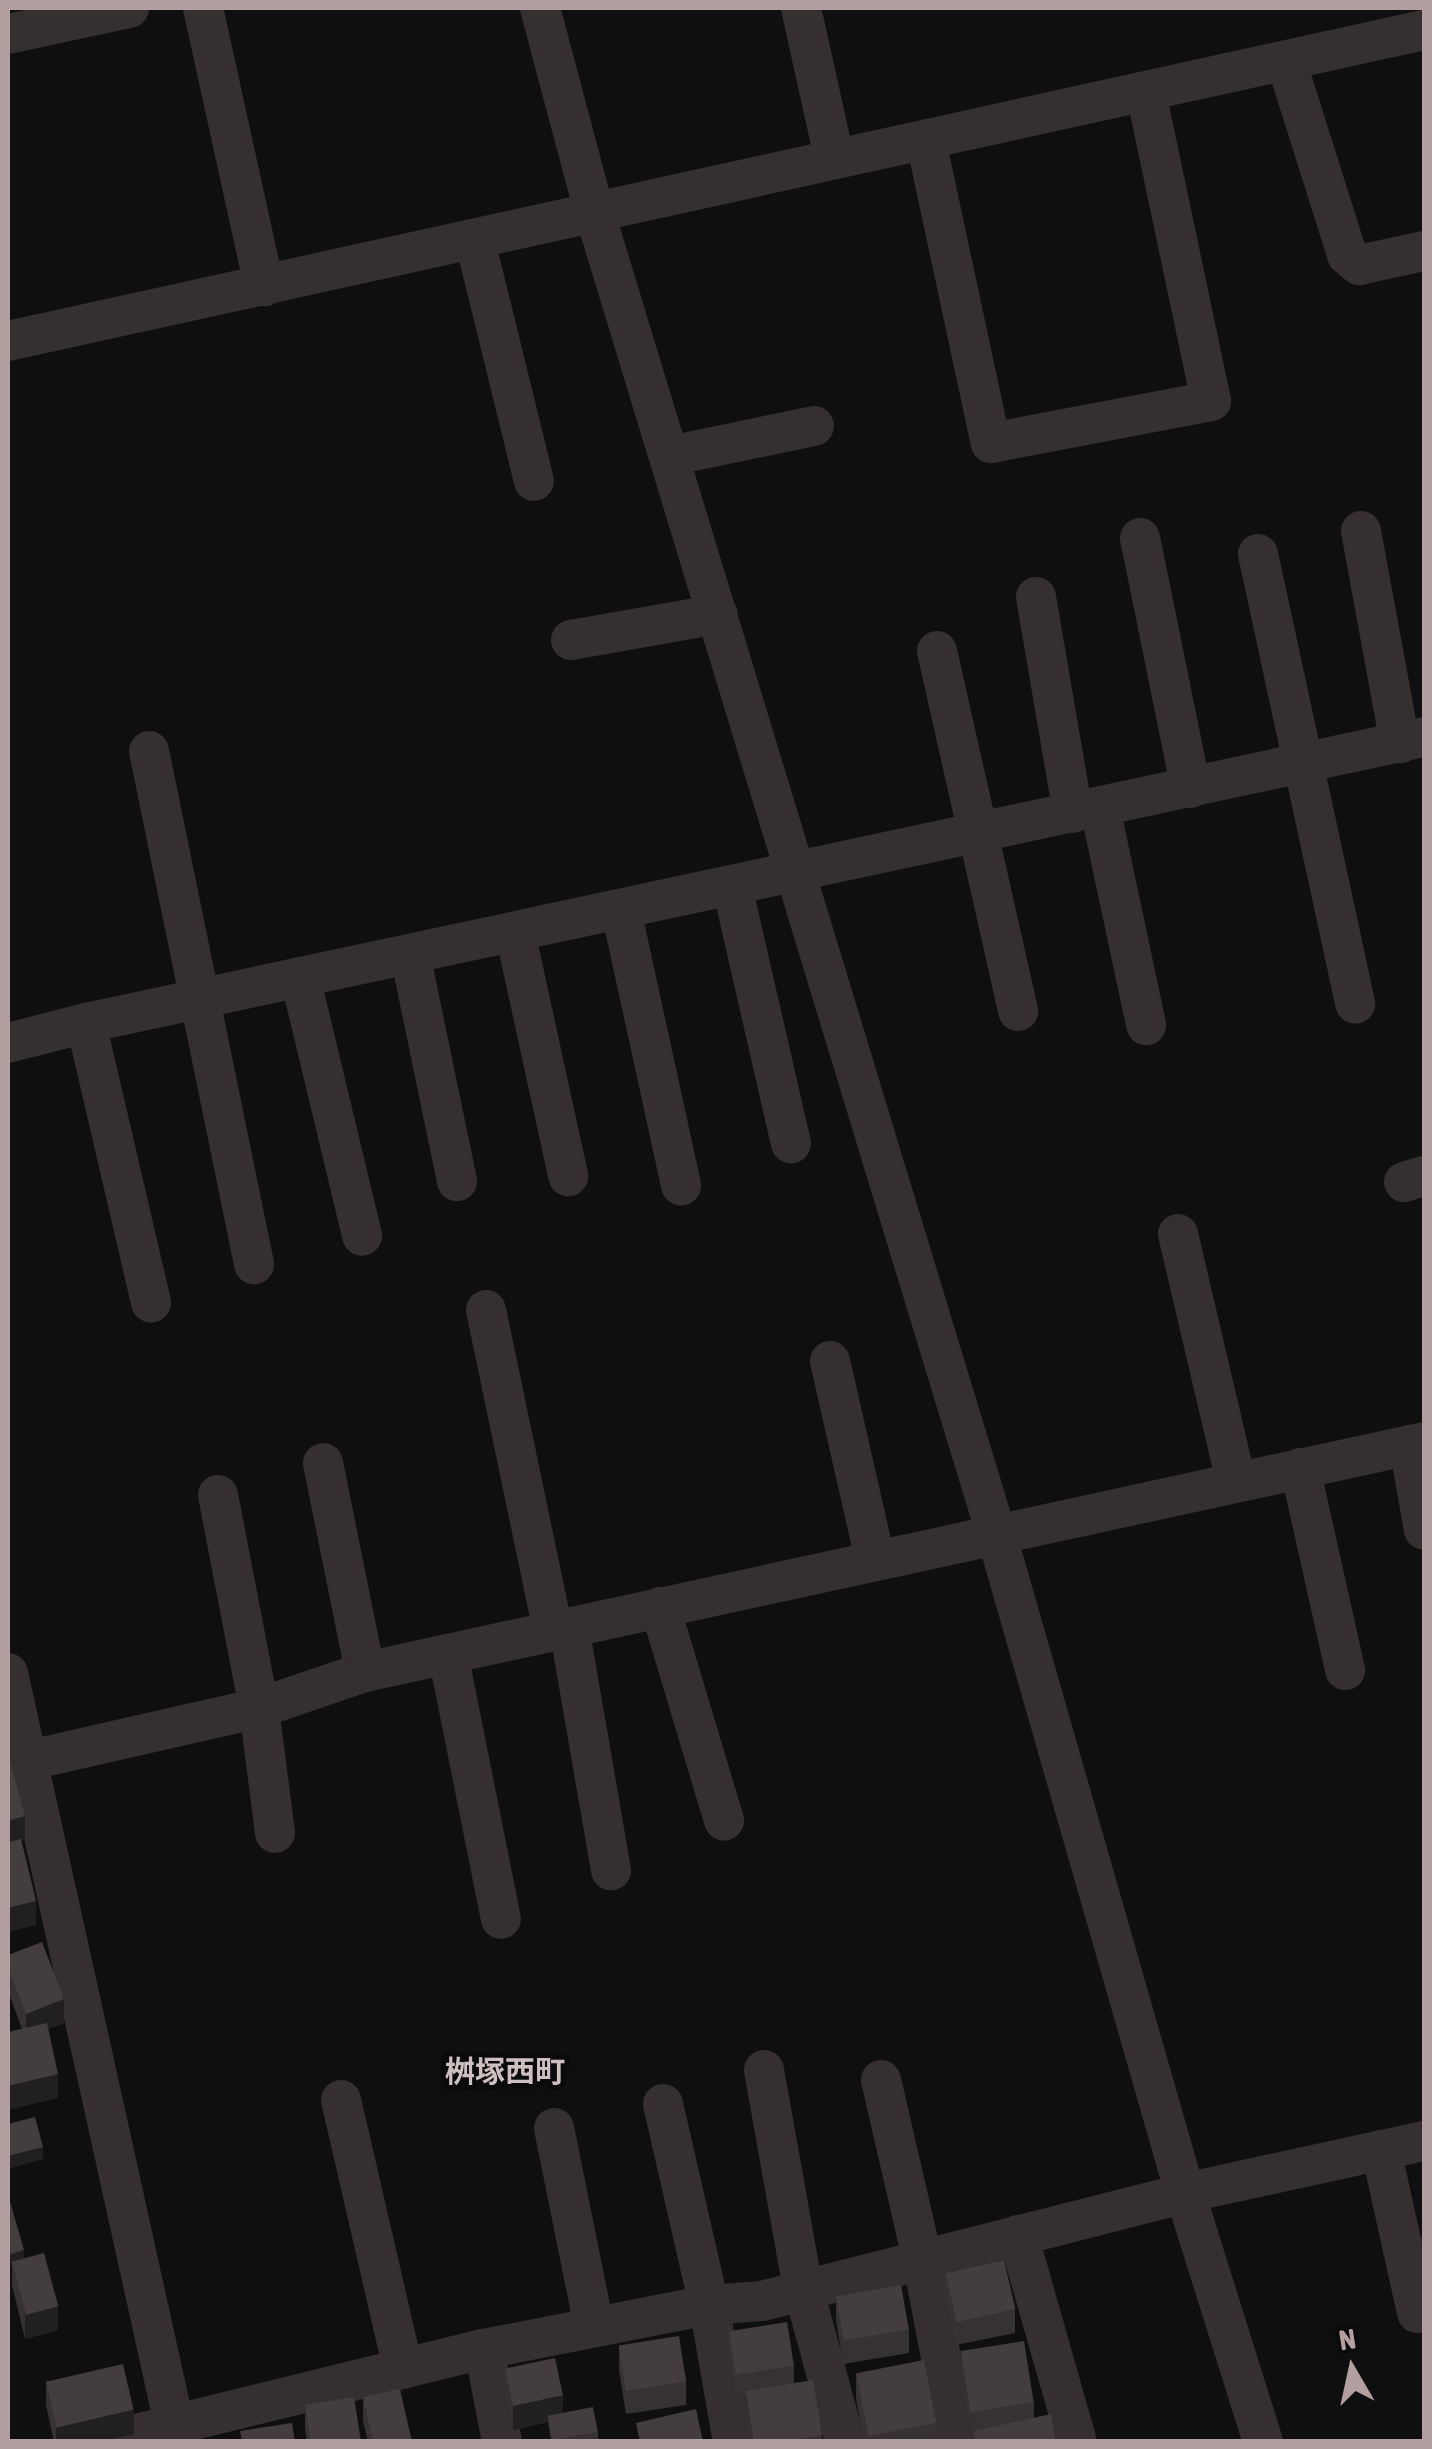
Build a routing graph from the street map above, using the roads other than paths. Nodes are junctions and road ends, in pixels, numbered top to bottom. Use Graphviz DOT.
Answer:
graph roads {
  1 [pos="130,8"];
  2 [pos="204,8"];
  3 [pos="540,8"];
  4 [pos="801,8"];
  5 [pos="1424,30"];
  6 [pos="8,34"];
  7 [pos="1286,61"];
  8 [pos="1146,92"];
  9 [pos="926,140"];
  10 [pos="834,157"];
  11 [pos="595,214"];
  12 [pos="475,241"];
  13 [pos="1424,251"];
  14 [pos="264,286"];
  15 [pos="8,341"];
  16 [pos="814,426"];
  17 [pos="669,456"];
  18 [pos="534,481"];
  19 [pos="1361,531"];
  20 [pos="1140,538"];
  21 [pos="1258,554"];
  22 [pos="1036,598"];
  23 [pos="718,614"];
  24 [pos="572,640"];
  25 [pos="938,651"];
  26 [pos="1417,747"];
  27 [pos="149,751"];
  28 [pos="1303,764"];
  29 [pos="1190,788"];
  30 [pos="1087,810"];
  31 [pos="982,833"];
  32 [pos="796,872"];
  33 [pos="732,886"];
  34 [pos="621,910"];
  35 [pos="515,932"];
  36 [pos="410,954"];
  37 [pos="300,977"];
  38 [pos="200,998"];
  39 [pos="1355,1004"];
  40 [pos="1018,1011"];
  41 [pos="86,1022"];
  42 [pos="1146,1025"];
  43 [pos="8,1043"];
  44 [pos="791,1143"];
  45 [pos="568,1176"];
  46 [pos="457,1182"];
  47 [pos="681,1186"];
  48 [pos="1178,1234"];
  49 [pos="362,1236"];
  50 [pos="254,1264"];
  51 [pos="151,1302"];
  52 [pos="486,1310"];
  53 [pos="830,1361"];
  54 [pos="1416,1444"];
  55 [pos="323,1463"];
  56 [pos="1300,1468"];
  57 [pos="1236,1482"];
  58 [pos="218,1496"];
  59 [pos="1424,1530"];
  60 [pos="996,1533"];
  61 [pos="874,1559"];
  62 [pos="660,1608"];
  63 [pos="561,1629"];
  64 [pos="448,1654"];
  65 [pos="1345,1670"];
  66 [pos="364,1672"];
  67 [pos="8,1673"];
  68 [pos="258,1708"];
  69 [pos="16,1763"];
  70 [pos="724,1821"];
  71 [pos="274,1833"];
  72 [pos="611,1870"];
  73 [pos="502,1919"];
  74 [pos="764,2070"];
  75 [pos="881,2080"];
  76 [pos="340,2100"];
  77 [pos="663,2104"];
  78 [pos="554,2128"];
  79 [pos="1424,2141"];
  80 [pos="1382,2150"];
  81 [pos="1186,2192"];
  82 [pos="1018,2235"];
  83 [pos="922,2258"];
  84 [pos="803,2288"];
  85 [pos="709,2305"];
  86 [pos="1417,2313"];
  87 [pos="594,2327"];
  88 [pos="484,2349"];
  89 [pos="402,2369"];
  90 [pos="178,2434"];
  91 [pos="1076,2439"];
  92 [pos="104,2442"];
  93 [pos="502,2442"];
  94 [pos="734,2442"];
  95 [pos="845,2442"];
  96 [pos="957,2442"];
  97 [pos="1263,2442"];
  1 -- 6 [label="street"];
  2 -- 14 [label="street"];
  3 -- 11 [label="street"];
  4 -- 10 [label="street"];
  5 -- 7 [label="street"];
  7 -- 8 [label="street"];
  7 -- 13 [label="street"];
  8 -- 9 [label="street"];
  8 -- 9 [label="street"];
  9 -- 10 [label="street"];
  10 -- 11 [label="street"];
  11 -- 12 [label="street"];
  11 -- 17 [label="street"];
  12 -- 14 [label="street"];
  12 -- 18 [label="street"];
  14 -- 15 [label="street"];
  16 -- 17 [label="street"];
  17 -- 23 [label="street"];
  19 -- 26 [label="street"];
  20 -- 29 [label="street"];
  21 -- 28 [label="street"];
  22 -- 30 [label="street"];
  23 -- 24 [label="street"];
  23 -- 32 [label="street"];
  25 -- 31 [label="street"];
  26 -- 28 [label="street"];
  27 -- 38 [label="street"];
  28 -- 29 [label="street"];
  28 -- 39 [label="street"];
  29 -- 30 [label="street"];
  30 -- 31 [label="street"];
  30 -- 42 [label="street"];
  31 -- 32 [label="street"];
  31 -- 40 [label="street"];
  32 -- 33 [label="street"];
  32 -- 60 [label="street"];
  33 -- 34 [label="street"];
  33 -- 44 [label="street"];
  34 -- 35 [label="street"];
  34 -- 47 [label="street"];
  35 -- 36 [label="street"];
  35 -- 45 [label="street"];
  36 -- 37 [label="street"];
  36 -- 46 [label="street"];
  37 -- 38 [label="street"];
  37 -- 49 [label="street"];
  38 -- 41 [label="street"];
  38 -- 50 [label="street"];
  41 -- 43 [label="street"];
  41 -- 51 [label="street"];
  48 -- 57 [label="street"];
  52 -- 63 [label="street"];
  53 -- 61 [label="street"];
  54 -- 56 [label="street"];
  54 -- 59 [label="street"];
  55 -- 66 [label="street"];
  56 -- 57 [label="street"];
  56 -- 65 [label="street"];
  57 -- 60 [label="street"];
  58 -- 68 [label="street"];
  60 -- 61 [label="street"];
  60 -- 81 [label="street"];
  61 -- 62 [label="street"];
  62 -- 63 [label="street"];
  62 -- 70 [label="street"];
  63 -- 64 [label="street"];
  63 -- 72 [label="street"];
  64 -- 66 [label="street"];
  64 -- 73 [label="street"];
  66 -- 68 [label="street"];
  67 -- 69 [label="street"];
  68 -- 69 [label="street"];
  68 -- 71 [label="street"];
  69 -- 90 [label="street"];
  74 -- 84 [label="street"];
  75 -- 83 [label="street"];
  76 -- 89 [label="street"];
  77 -- 85 [label="street"];
  78 -- 87 [label="street"];
  79 -- 80 [label="street"];
  80 -- 81 [label="street"];
  80 -- 86 [label="street"];
  81 -- 82 [label="street"];
  81 -- 97 [label="street"];
  82 -- 83 [label="street"];
  82 -- 91 [label="street"];
  83 -- 84 [label="street"];
  83 -- 96 [label="street"];
  84 -- 85 [label="street"];
  84 -- 95 [label="street"];
  85 -- 87 [label="street"];
  85 -- 94 [label="street"];
  87 -- 88 [label="street"];
  88 -- 89 [label="street"];
  88 -- 93 [label="street"];
  89 -- 90 [label="street"];
  90 -- 92 [label="street"];
}
